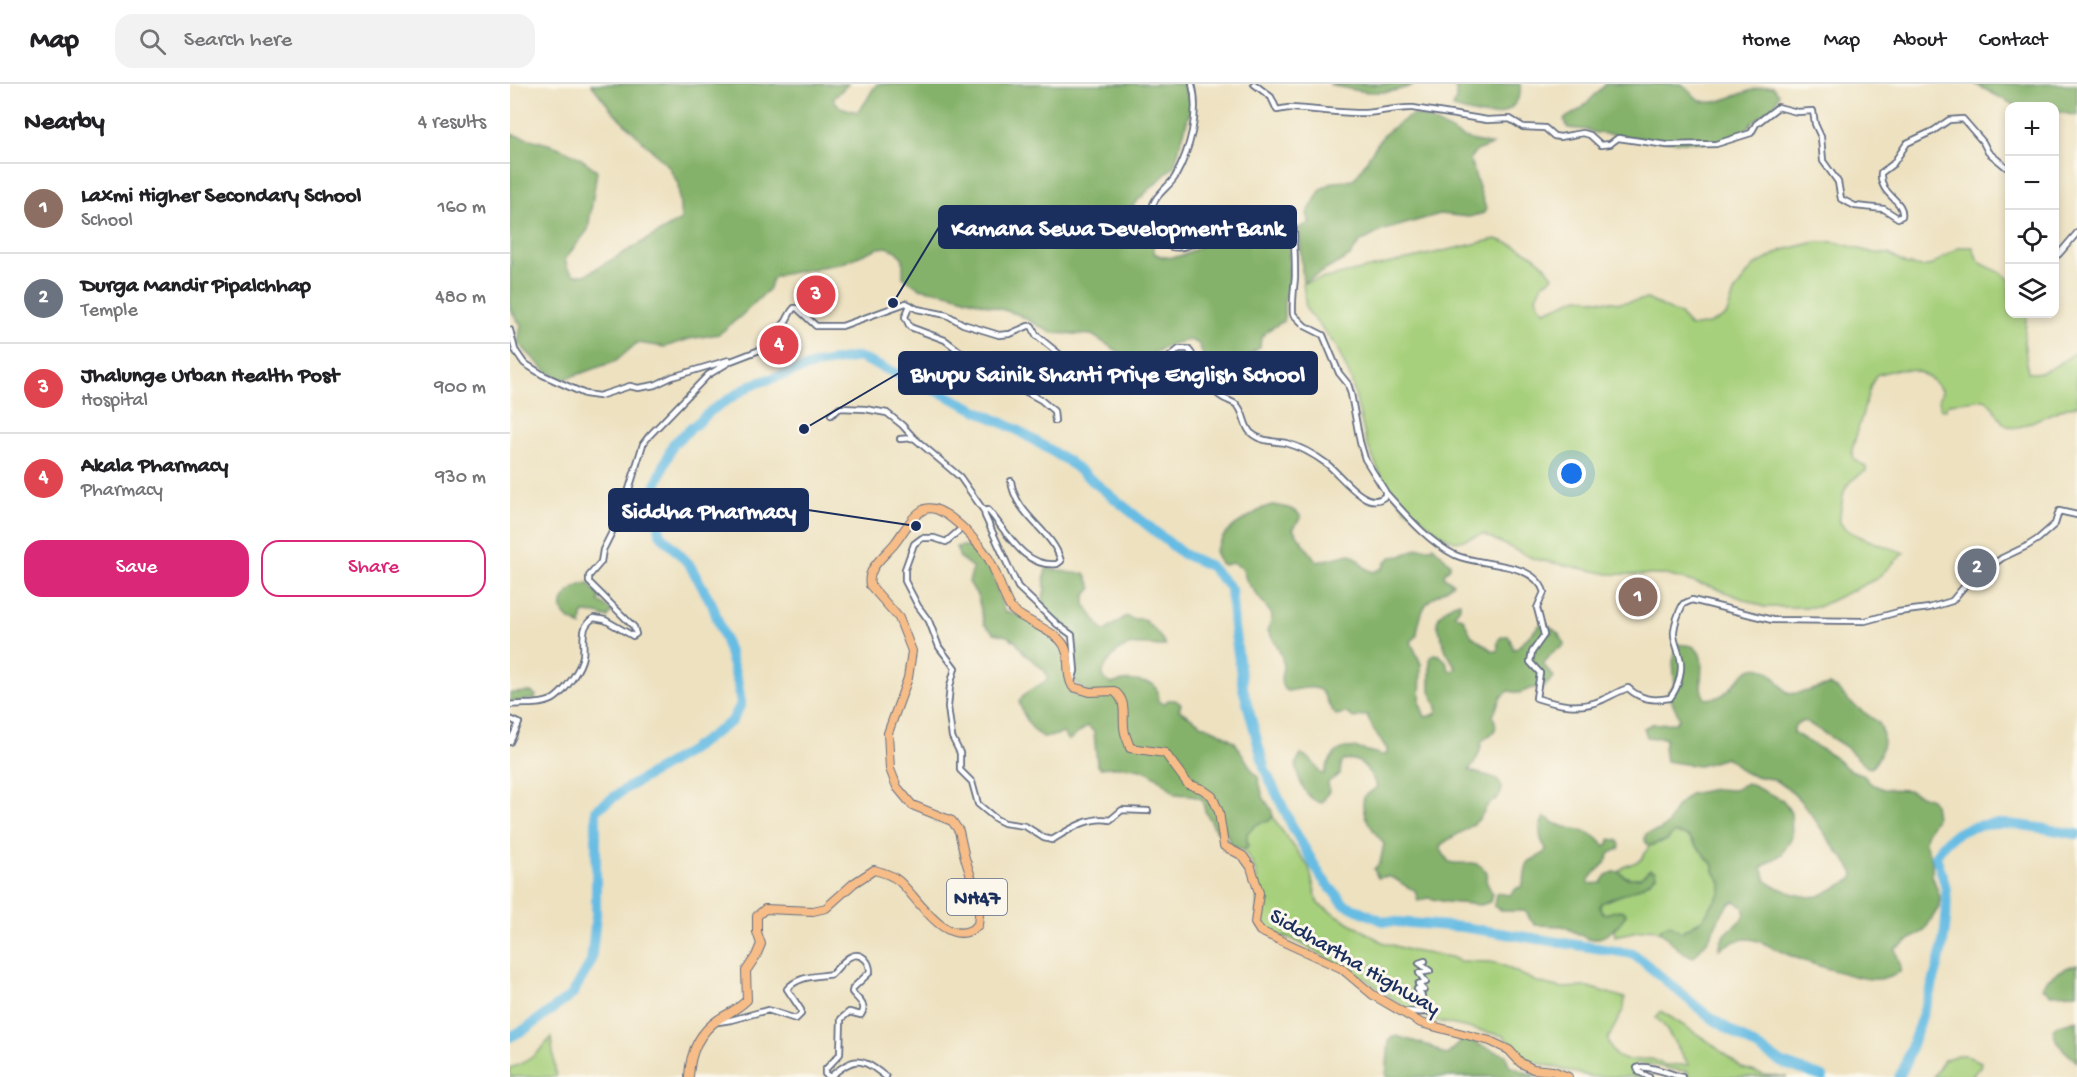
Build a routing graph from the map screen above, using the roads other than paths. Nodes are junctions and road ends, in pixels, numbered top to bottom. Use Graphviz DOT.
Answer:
graph roads {
  1 [pos="1192,84"];
  2 [pos="1254,84"];
  3 [pos="2005,166"];
  4 [pos="2077,233"];
  5 [pos="2059,254"];
  6 [pos="910,305"];
  7 [pos="510,330"];
  8 [pos="737,359"];
  9 [pos="831,415"];
  10 [pos="1055,421"];
  11 [pos="914,438"];
  12 [pos="900,439"];
  13 [pos="1011,481"];
  14 [pos="1385,493"];
  15 [pos="984,511"];
  16 [pos="2077,515"];
  17 [pos="962,528"];
  18 [pos="1071,683"];
  19 [pos="510,705"];
  20 [pos="510,719"];
  21 [pos="510,742"];
  22 [pos="1148,811"];
  23 [pos="1425,961"];
  24 [pos="1402,1012"];
  25 [pos="715,1022"];
  26 [pos="689,1077"];
  27 [pos="886,1077"];
  28 [pos="1568,1077"];
  29 [pos="1649,1077"];
  30 [pos="1682,1077"];
  1 -- 14 [label="street"];
  2 -- 3 [label="street"];
  4 -- 5 [label="street"];
  6 -- 8 [label="street"];
  6 -- 10 [label="street"];
  6 -- 14 [label="street"];
  7 -- 8 [label="street"];
  8 -- 19 [label="street"];
  9 -- 11 [label="street"];
  11 -- 12 [label="street"];
  11 -- 15 [label="street"];
  13 -- 15 [label="street"];
  14 -- 16 [label="street"];
  15 -- 18 [label="street"];
  17 -- 18 [label="highway, NH47"];
  17 -- 22 [label="street"];
  17 -- 25 [label="highway, NH47"];
  18 -- 24 [label="highway, Siddhartha Highway"];
  20 -- 21 [label="street"];
  23 -- 24 [label="street"];
  24 -- 28 [label="highway, Siddhartha Highway"];
  25 -- 26 [label="highway, NH47"];
  25 -- 27 [label="street"];
  29 -- 30 [label="street"];
}
